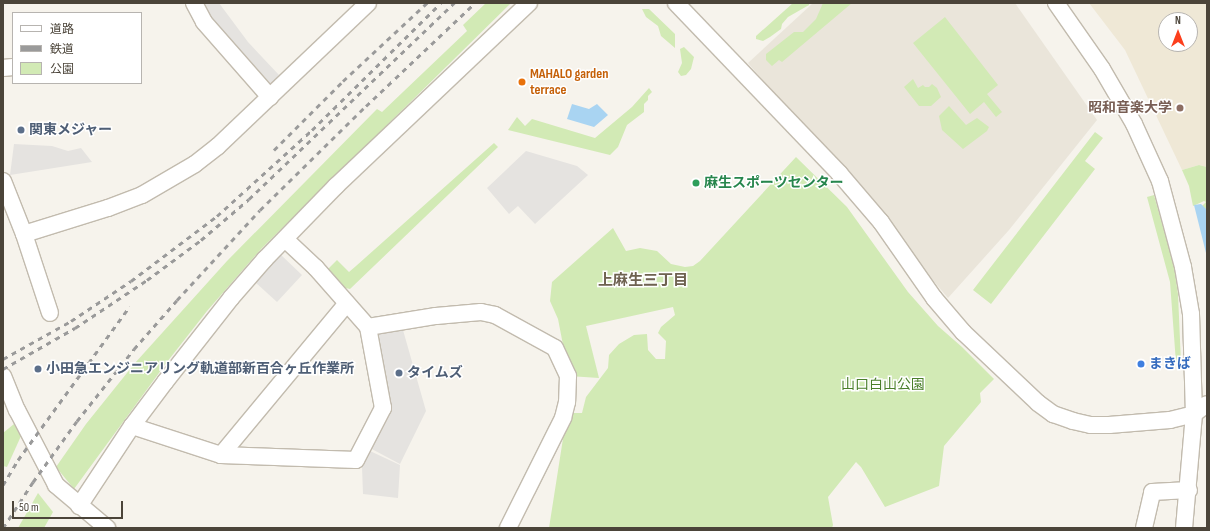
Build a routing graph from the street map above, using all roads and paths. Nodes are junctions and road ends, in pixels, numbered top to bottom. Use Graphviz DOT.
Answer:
graph roads {
  1 [pos="194,3"];
  2 [pos="368,3"];
  3 [pos="529,3"];
  4 [pos="676,3"];
  5 [pos="1056,3"];
  6 [pos="270,97"];
  7 [pos="3,181"];
  8 [pos="24,234"];
  9 [pos="284,239"];
  10 [pos="346,303"];
  11 [pos="50,313"];
  12 [pos="368,327"];
  13 [pos="3,376"];
  14 [pos="1207,404"];
  15 [pos="1194,414"];
  16 [pos="132,426"];
  17 [pos="221,456"];
  18 [pos="1189,490"];
  19 [pos="79,506"];
  20 [pos="107,528"];
  21 [pos="508,528"];
  22 [pos="1144,528"];
  23 [pos="1184,528"];
  1 -- 6 [label="street"];
  2 -- 6 [label="street"];
  3 -- 9 [label="street"];
  4 -- 15 [label="street"];
  5 -- 15 [label="street"];
  6 -- 8 [label="street"];
  7 -- 8 [label="street"];
  8 -- 11 [label="street"];
  9 -- 10 [label="street"];
  9 -- 16 [label="street"];
  10 -- 12 [label="street"];
  10 -- 17 [label="street"];
  12 -- 17 [label="street"];
  12 -- 21 [label="street"];
  13 -- 19 [label="street"];
  14 -- 15 [label="street"];
  15 -- 18 [label="street"];
  16 -- 17 [label="street"];
  16 -- 19 [label="street"];
  18 -- 22 [label="street"];
  18 -- 23 [label="street"];
  19 -- 20 [label="street"];
}
